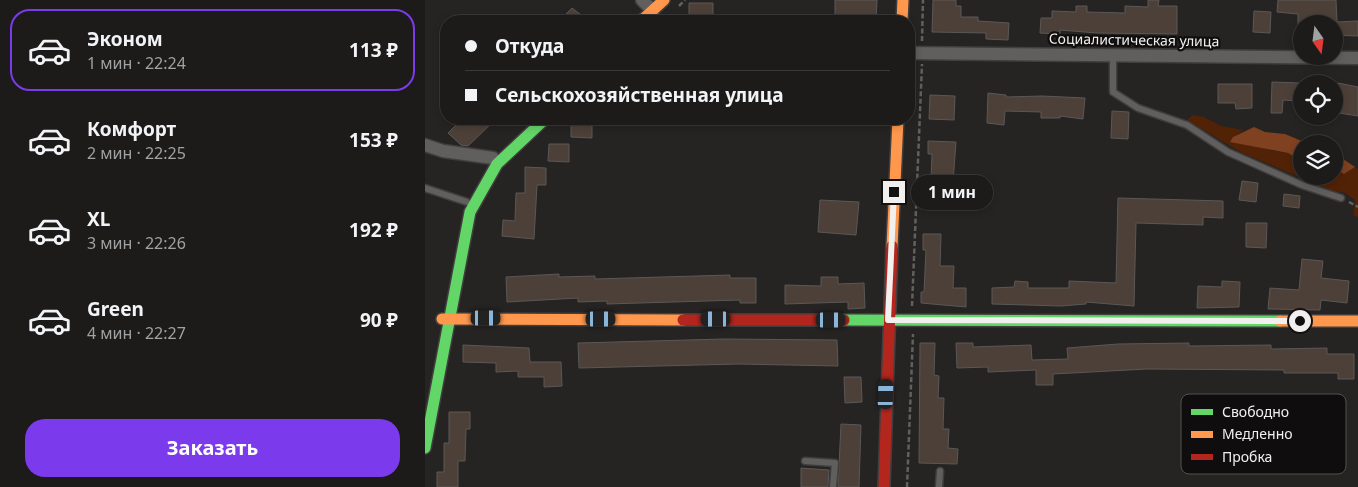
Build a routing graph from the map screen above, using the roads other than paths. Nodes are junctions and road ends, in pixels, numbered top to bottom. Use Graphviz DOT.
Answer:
graph roads {
  1 [pos="642,0"];
  2 [pos="665,0"];
  3 [pos="672,0"];
  4 [pos="903,0"];
  5 [pos="650,15"];
  6 [pos="652,15"];
  7 [pos="652,15"];
  8 [pos="902,15"];
  9 [pos="915,53"];
  10 [pos="1113,54"];
  11 [pos="1358,58"];
  12 [pos="529,125"];
  13 [pos="539,125"];
  14 [pos="897,125"];
  15 [pos="425,145"];
  16 [pos="493,158"];
  17 [pos="425,188"];
  18 [pos="1341,198"];
  19 [pos="467,202"];
  20 [pos="445,318"];
  21 [pos="888,320"];
  22 [pos="1358,321"];
  23 [pos="425,408"];
  24 [pos="425,448"];
  25 [pos="805,461"];
  26 [pos="940,471"];
  27 [pos="833,487"];
  28 [pos="884,487"];
  29 [pos="939,487"];
  1 -- 5 [label="street"];
  2 -- 6 [label="street"];
  3 -- 7 [label="street"];
  4 -- 8 [label="street"];
  9 -- 10 [label="street, Социалистическая улица"];
  10 -- 11 [label="street, Социалистическая улица"];
  10 -- 18 [label="lane"];
  12 -- 16 [label="street"];
  13 -- 20 [label="street"];
  14 -- 21 [label="street"];
  15 -- 16 [label="street"];
  16 -- 19 [label="street"];
  17 -- 19 [label="lane"];
  19 -- 20 [label="street"];
  20 -- 21 [label="street"];
  20 -- 23 [label="street"];
  20 -- 24 [label="street"];
  21 -- 22 [label="street"];
  21 -- 28 [label="street"];
  25 -- 27 [label="lane"];
  26 -- 29 [label="lane"];
}
